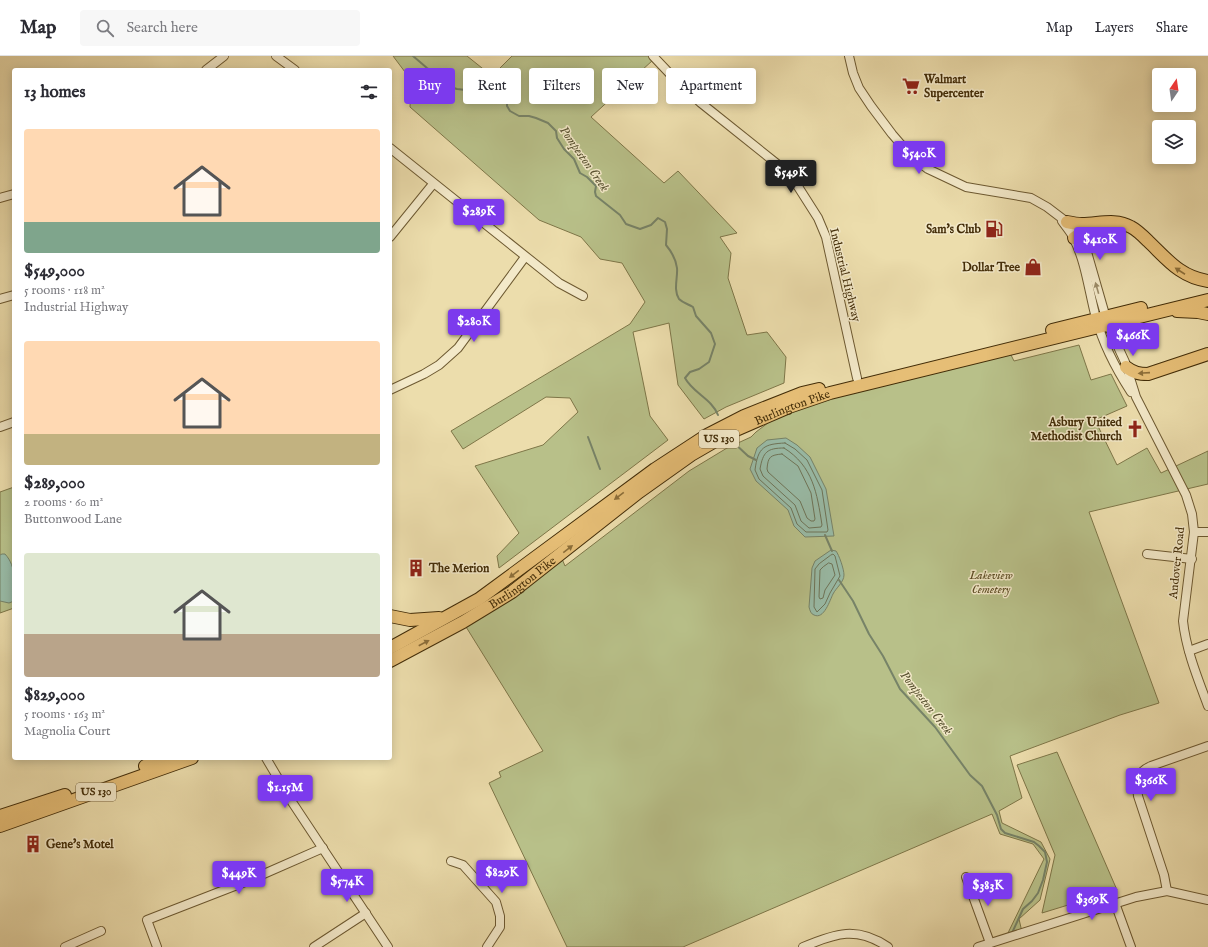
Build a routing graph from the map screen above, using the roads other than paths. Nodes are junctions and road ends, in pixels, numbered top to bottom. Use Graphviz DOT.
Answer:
graph roads {
  1 [pos="224,56"];
  2 [pos="276,56"];
  3 [pos="653,56"];
  4 [pos="849,56"];
  5 [pos="209,68"];
  6 [pos="292,68"];
  7 [pos="392,150"];
  8 [pos="434,184"];
  9 [pos="12,195"];
  10 [pos="0,198"];
  11 [pos="1063,220"];
  12 [pos="1100,222"];
  13 [pos="392,235"];
  14 [pos="1076,236"];
  15 [pos="525,257"];
  16 [pos="1208,281"];
  17 [pos="1208,292"];
  18 [pos="12,295"];
  19 [pos="583,296"];
  20 [pos="0,299"];
  21 [pos="1208,300"];
  22 [pos="1163,311"];
  23 [pos="1208,314"];
  24 [pos="1102,322"];
  25 [pos="1208,354"];
  26 [pos="1126,367"];
  27 [pos="857,378"];
  28 [pos="392,389"];
  29 [pos="1140,407"];
  30 [pos="12,423"];
  31 [pos="0,427"];
  32 [pos="1194,532"];
  33 [pos="1208,532"];
  34 [pos="1147,554"];
  35 [pos="1192,559"];
  36 [pos="392,616"];
  37 [pos="446,617"];
  38 [pos="1208,644"];
  39 [pos="392,647"];
  40 [pos="1189,651"];
  41 [pos="392,660"];
  42 [pos="1208,706"];
  43 [pos="1208,746"];
  44 [pos="161,760"];
  45 [pos="186,760"];
  46 [pos="267,760"];
  47 [pos="0,816"];
  48 [pos="0,826"];
  49 [pos="323,848"];
  50 [pos="451,861"];
  51 [pos="966,877"];
  52 [pos="1167,891"];
  53 [pos="1208,900"];
  54 [pos="1115,903"];
  55 [pos="366,913"];
  56 [pos="101,931"];
  57 [pos="990,943"];
  58 [pos="65,947"];
  59 [pos="157,947"];
  60 [pos="314,947"];
  61 [pos="388,947"];
  62 [pos="487,947"];
  63 [pos="803,947"];
  64 [pos="888,947"];
  65 [pos="978,947"];
  66 [pos="1131,947"];
  1 -- 5 [label="street"];
  2 -- 6 [label="street"];
  3 -- 27 [label="street, Industrial Highway"];
  4 -- 11 [label="street, Andover Road"];
  7 -- 8 [label="street"];
  8 -- 13 [label="street"];
  8 -- 15 [label="street"];
  9 -- 10 [label="street"];
  11 -- 12 [label="highway"];
  11 -- 14 [label="street, Andover Road"];
  12 -- 14 [label="highway"];
  16 -- 12 [label="highway, one-way"];
  14 -- 24 [label="street, Andover Road"];
  15 -- 19 [label="street"];
  15 -- 28 [label="street"];
  17 -- 24 [label="highway, Burlington Pike / US 130"];
  18 -- 20 [label="street"];
  21 -- 22 [label="highway, Burlington Pike / US 130"];
  22 -- 23 [label="highway"];
  22 -- 24 [label="highway, Burlington Pike / US 130"];
  24 -- 26 [label="street, Andover Road"];
  24 -- 27 [label="highway, Burlington Pike / US 130"];
  24 -- 29 [label="street, Andover Road"];
  41 -- 24 [label="highway, Burlington Pike / US 130, one-way"];
  25 -- 26 [label="highway, one-way"];
  26 -- 29 [label="street, Andover Road"];
  27 -- 37 [label="highway, Burlington Pike / US 130, one-way"];
  29 -- 32 [label="street, Andover Road"];
  30 -- 31 [label="street"];
  32 -- 33 [label="street"];
  32 -- 35 [label="street, Andover Road"];
  34 -- 35 [label="street"];
  35 -- 40 [label="street, Andover Road"];
  36 -- 37 [label="highway"];
  37 -- 39 [label="highway, Burlington Pike / US 130"];
  38 -- 40 [label="street"];
  40 -- 42 [label="street, Andover Road"];
  43 -- 52 [label="street"];
  44 -- 47 [label="highway, US 130"];
  45 -- 48 [label="highway, US 130"];
  46 -- 49 [label="street"];
  49 -- 55 [label="street"];
  49 -- 59 [label="street"];
  50 -- 62 [label="street"];
  51 -- 57 [label="street"];
  52 -- 53 [label="street"];
  52 -- 54 [label="street"];
  54 -- 57 [label="street"];
  54 -- 66 [label="street"];
  55 -- 60 [label="street"];
  55 -- 61 [label="street"];
  56 -- 58 [label="street"];
  57 -- 65 [label="street"];
  63 -- 64 [label="street"];
}
